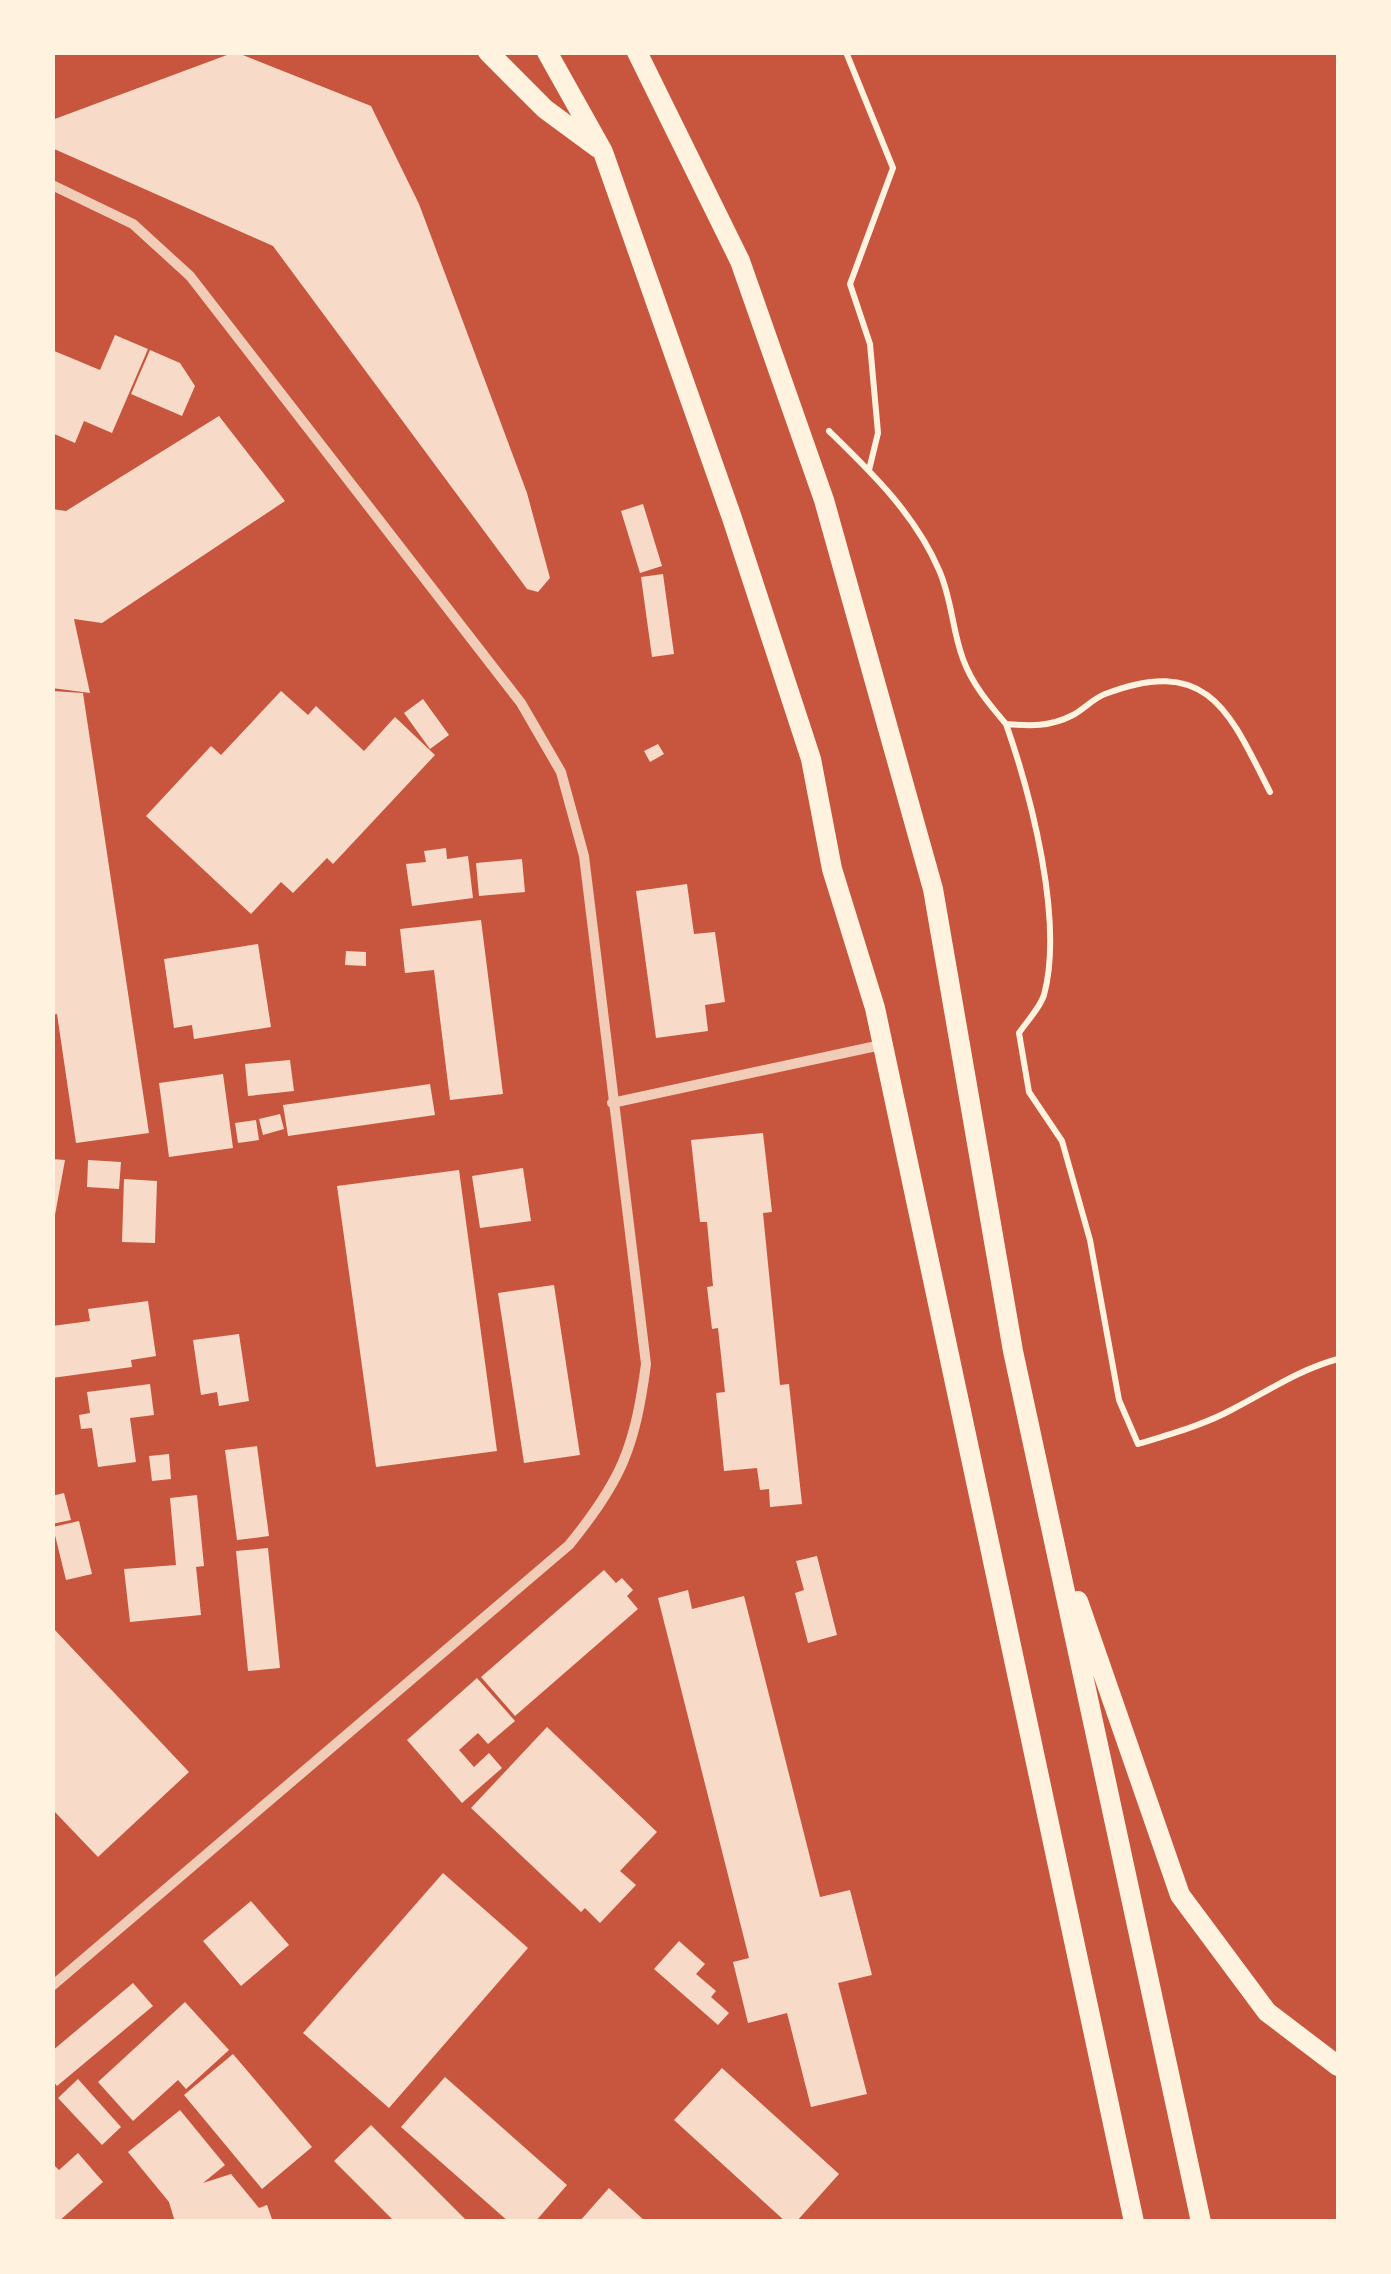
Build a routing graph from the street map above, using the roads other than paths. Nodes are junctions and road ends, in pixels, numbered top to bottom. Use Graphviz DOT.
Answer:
graph roads {
  1 [pos="488,52"];
  2 [pos="547,52"];
  3 [pos="641,57"];
  4 [pos="603,152"];
  5 [pos="52,185"];
  6 [pos="881,1045"];
  7 [pos="612,1103"];
  8 [pos="1048,1514"];
  9 [pos="52,1986"];
  10 [pos="1338,2066"];
  11 [pos="1134,2222"];
  12 [pos="1202,2222"];
  1 -- 4 [label="main road"];
  2 -- 4 [label="main road"];
  3 -- 8 [label="main road"];
  4 -- 6 [label="main road"];
  5 -- 7 [label="street"];
  6 -- 7 [label="street"];
  6 -- 11 [label="main road"];
  7 -- 9 [label="street"];
  8 -- 10 [label="main road"];
  8 -- 12 [label="main road"];
}
